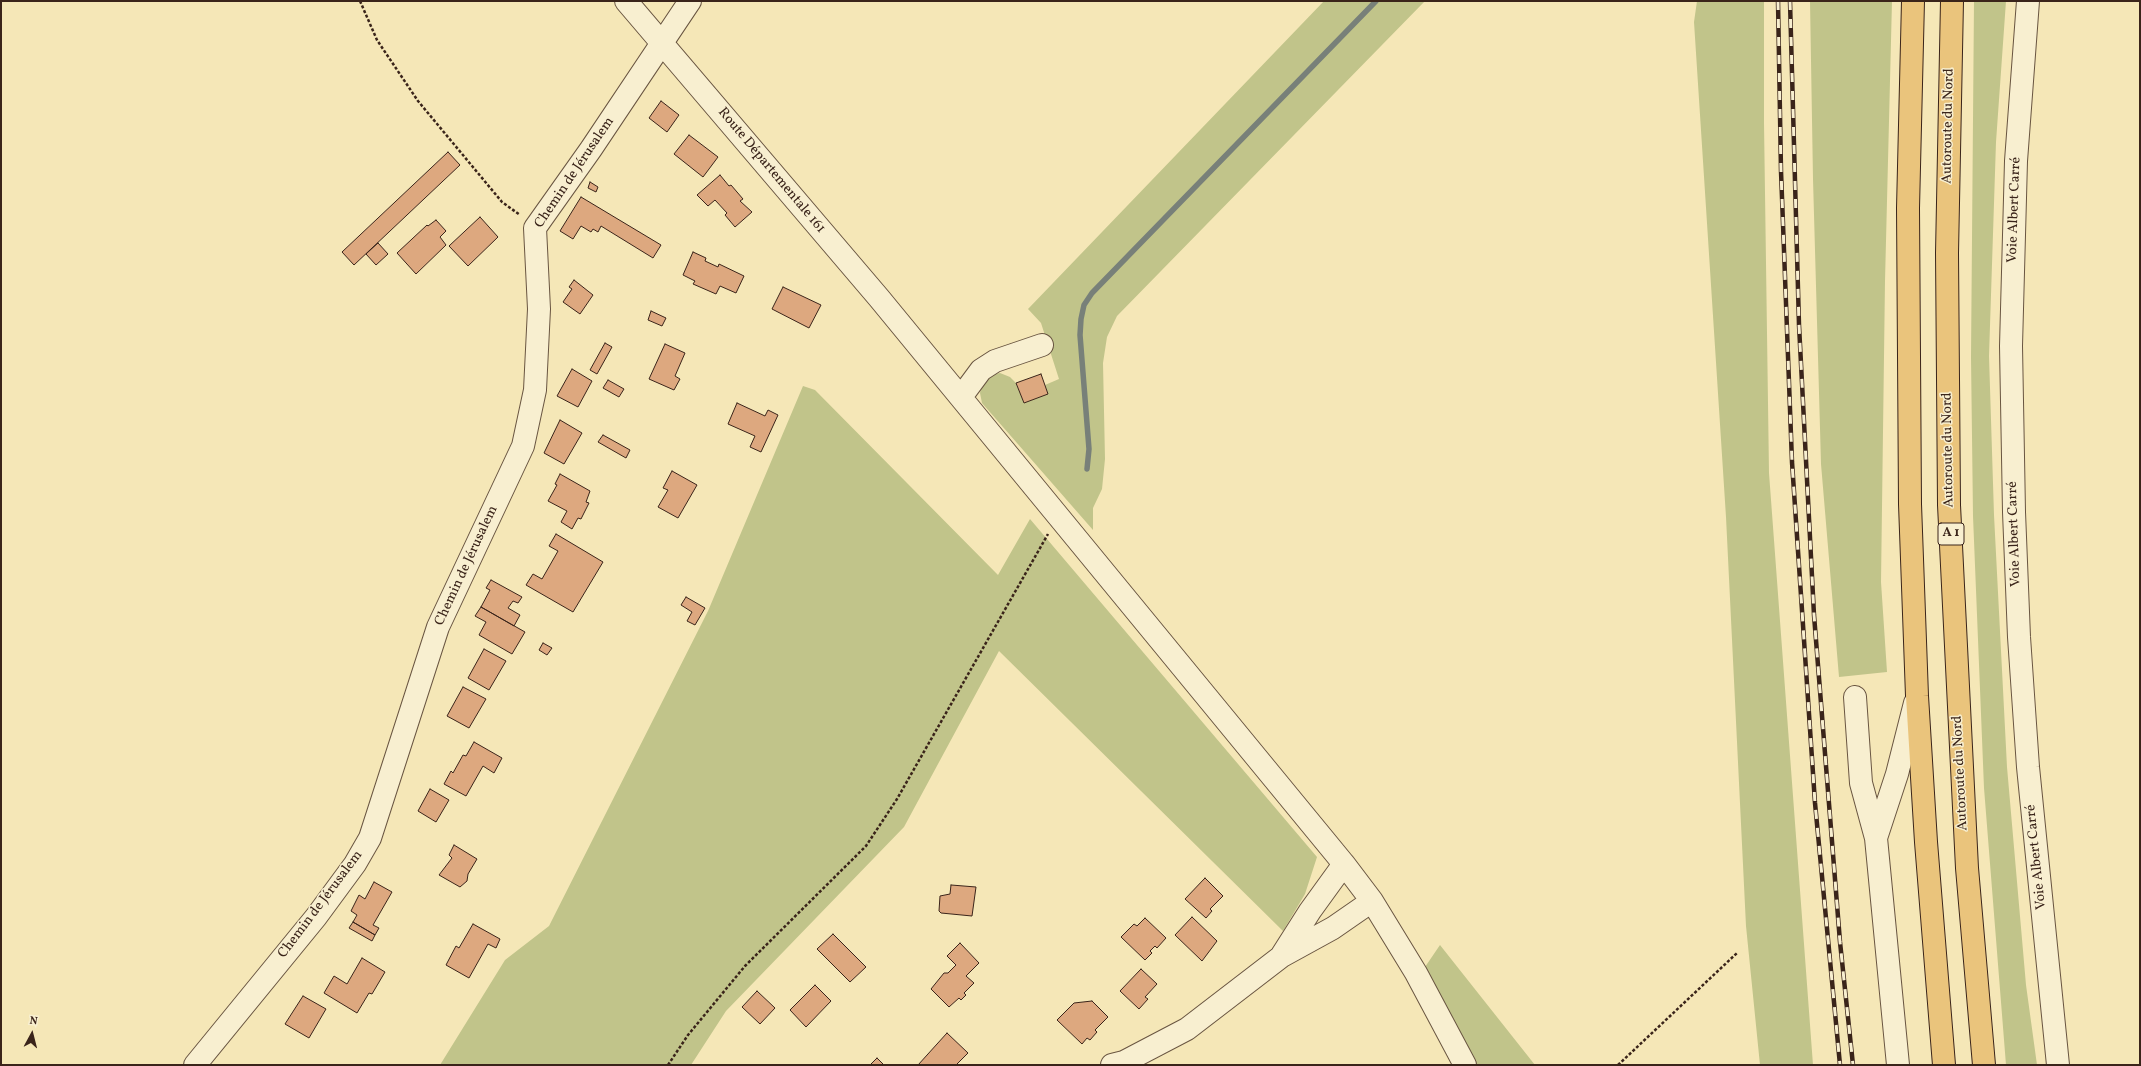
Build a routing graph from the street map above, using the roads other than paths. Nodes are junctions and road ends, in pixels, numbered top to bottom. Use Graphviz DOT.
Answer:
graph roads {
  1 [pos="626,1"];
  2 [pos="690,1"];
  3 [pos="1913,1"];
  4 [pos="1952,1"];
  5 [pos="2028,1"];
  6 [pos="662,43"];
  7 [pos="1042,345"];
  8 [pos="961,397"];
  9 [pos="1917,696"];
  10 [pos="1855,697"];
  11 [pos="1876,838"];
  12 [pos="1344,864"];
  13 [pos="1372,901"];
  14 [pos="1282,956"];
  15 [pos="194,1065"];
  16 [pos="1112,1065"];
  17 [pos="1465,1065"];
  18 [pos="1898,1065"];
  19 [pos="1944,1065"];
  20 [pos="1984,1065"];
  21 [pos="2058,1065"];
  1 -- 6 [label="street, Route Départementale 161"];
  2 -- 6 [label="street, Chemin de Jérusalem"];
  3 -- 9 [label="highway"];
  4 -- 20 [label="highway, Autoroute du Nord / A 1"];
  5 -- 21 [label="street, Voie Albert Carré"];
  6 -- 8 [label="street, Route Départementale 161"];
  6 -- 15 [label="street, Chemin de Jérusalem"];
  7 -- 8 [label="street"];
  8 -- 12 [label="street, Route Départementale 161"];
  9 -- 11 [label="street"];
  9 -- 19 [label="highway"];
  10 -- 11 [label="street"];
  11 -- 18 [label="street"];
  12 -- 13 [label="street, Route Départementale 161"];
  12 -- 14 [label="street"];
  13 -- 14 [label="street"];
  13 -- 17 [label="street, Route Départementale 161"];
  14 -- 16 [label="street"];
}
